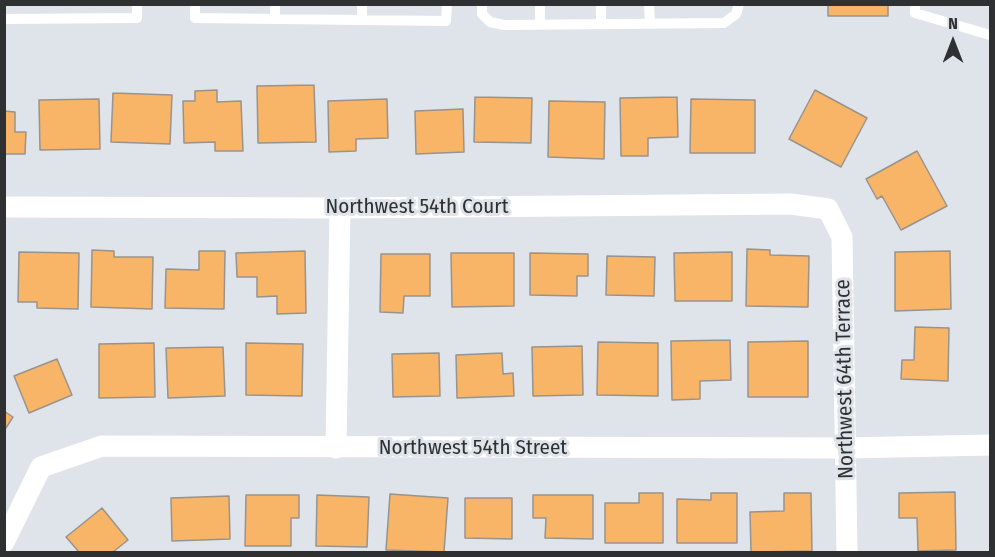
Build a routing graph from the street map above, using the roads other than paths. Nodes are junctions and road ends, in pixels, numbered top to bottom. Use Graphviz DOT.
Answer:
graph roads {
  1 [pos="137,4"];
  2 [pos="195,4"];
  3 [pos="275,4"];
  4 [pos="362,4"];
  5 [pos="447,4"];
  6 [pos="482,4"];
  7 [pos="540,4"];
  8 [pos="601,4"];
  9 [pos="649,4"];
  10 [pos="739,4"];
  11 [pos="915,4"];
  12 [pos="4,19"];
  13 [pos="275,19"];
  14 [pos="362,20"];
  15 [pos="540,24"];
  16 [pos="601,24"];
  17 [pos="650,24"];
  18 [pos="990,35"];
  19 [pos="4,207"];
  20 [pos="340,208"];
  21 [pos="828,209"];
  22 [pos="990,445"];
  23 [pos="336,448"];
  24 [pos="846,448"];
  25 [pos="4,542"];
  26 [pos="847,552"];
  1 -- 12 [label="lane"];
  2 -- 13 [label="lane"];
  3 -- 13 [label="lane"];
  4 -- 14 [label="lane"];
  5 -- 14 [label="lane"];
  6 -- 15 [label="lane"];
  7 -- 15 [label="lane"];
  8 -- 16 [label="lane"];
  9 -- 17 [label="lane"];
  10 -- 17 [label="lane"];
  11 -- 18 [label="lane"];
  13 -- 14 [label="lane"];
  15 -- 16 [label="lane"];
  16 -- 17 [label="lane"];
  19 -- 20 [label="street, Northwest 54th Court"];
  20 -- 21 [label="street, Northwest 54th Court"];
  20 -- 23 [label="street"];
  21 -- 24 [label="street, Northwest 64th Terrace"];
  22 -- 24 [label="street, Northwest 54th Street"];
  23 -- 24 [label="street, Northwest 54th Street"];
  23 -- 25 [label="street, Northwest 54th Street"];
  24 -- 26 [label="street, Northwest 64th Terrace"];
}
